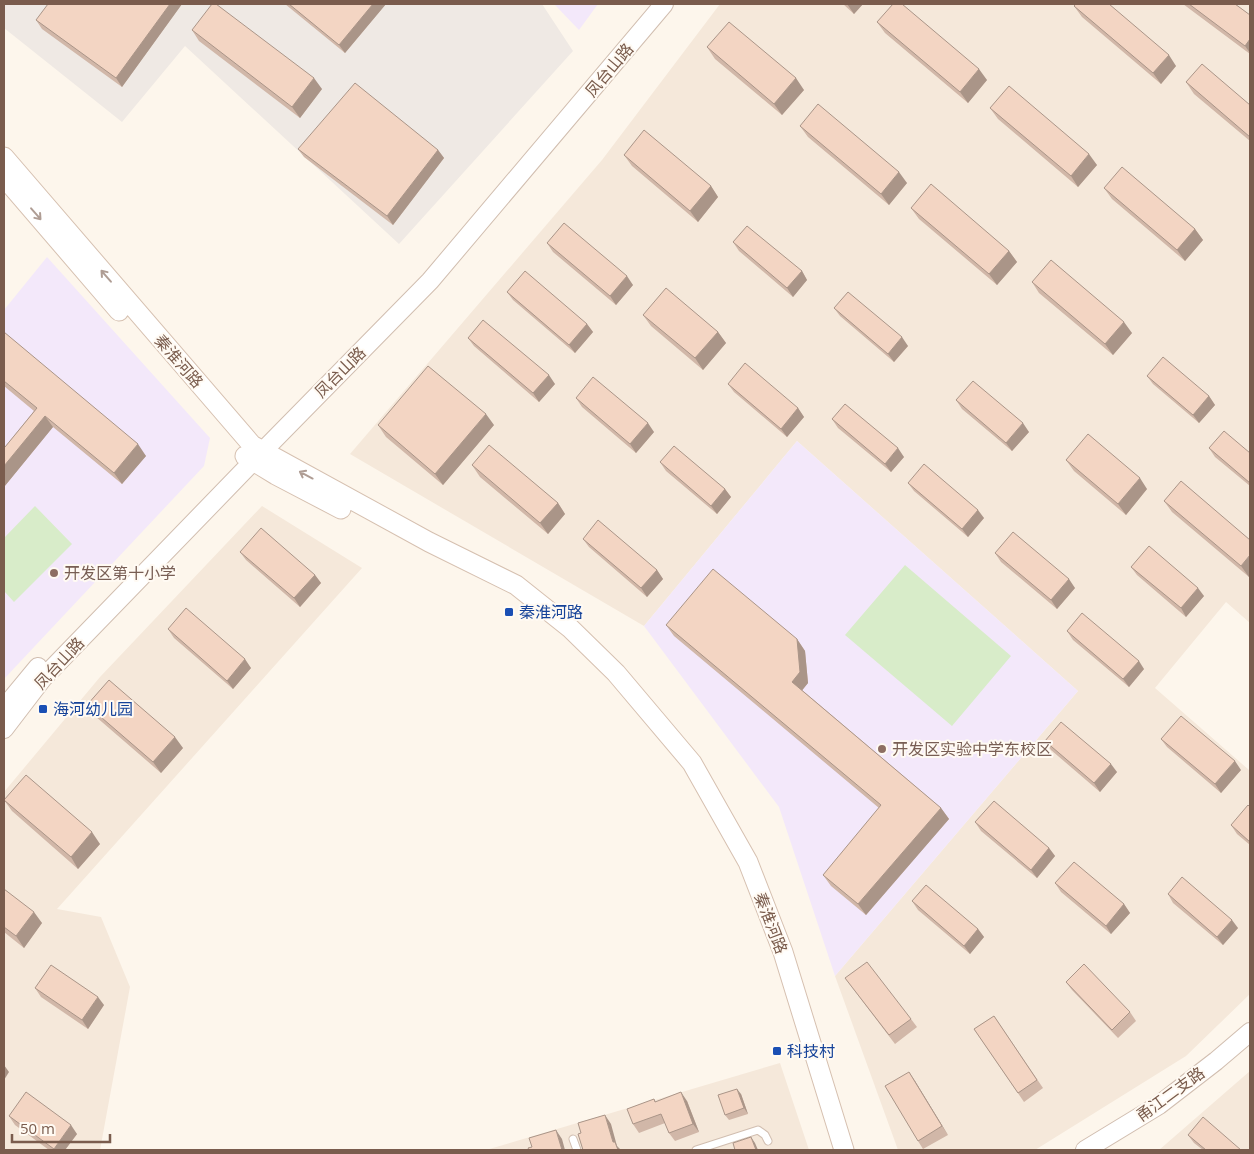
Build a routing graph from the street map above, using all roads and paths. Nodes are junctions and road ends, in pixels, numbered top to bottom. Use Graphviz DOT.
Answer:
graph roads {
  1 [pos="650,4"];
  2 [pos="664,4"];
  3 [pos="4,157"];
  4 [pos="4,177"];
  5 [pos="253,453"];
  6 [pos="4,708"];
  7 [pos="4,729"];
  8 [pos="1250,1032"];
  9 [pos="573,1139"];
  10 [pos="768,1141"];
  11 [pos="577,1150"];
  12 [pos="696,1150"];
  13 [pos="832,1150"];
  14 [pos="844,1150"];
  15 [pos="1085,1150"];
  1 -- 5 [label="street, 凤台山路"];
  2 -- 5 [label="street, 凤台山路"];
  5 -- 3 [label="main road, 秦淮河路, one-way"];
  4 -- 5 [label="main road, 秦淮河路, one-way"];
  5 -- 6 [label="street, 凤台山路"];
  5 -- 7 [label="street, 凤台山路"];
  5 -- 13 [label="main road, 秦淮河路"];
  14 -- 5 [label="main road, 秦淮河路, one-way"];
  8 -- 15 [label="street, 甬江二支路"];
  9 -- 11 [label="lane"];
  10 -- 12 [label="lane"];
}
